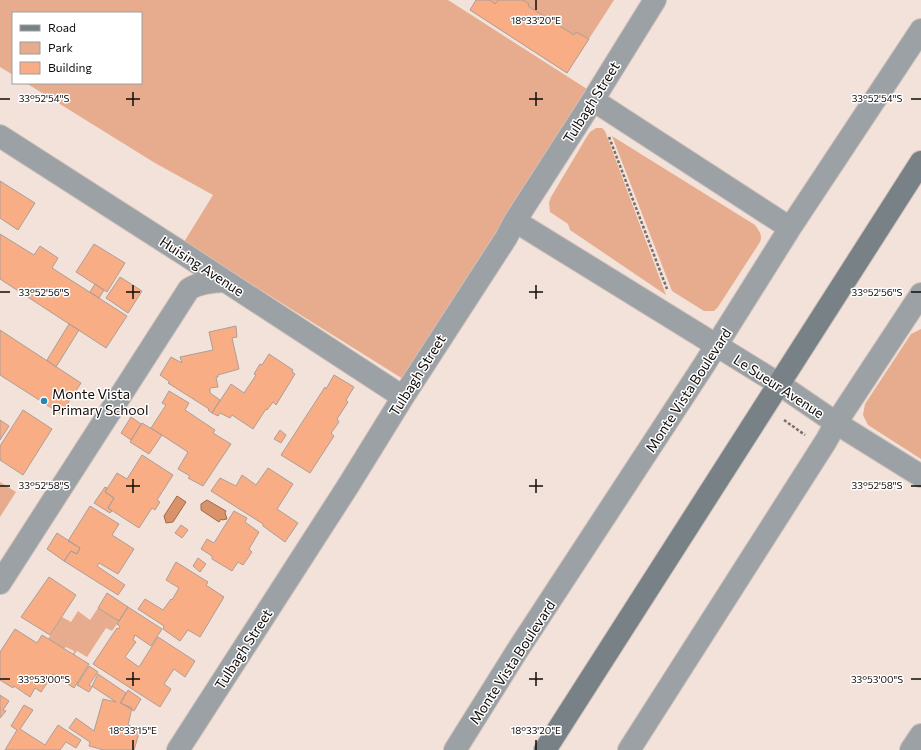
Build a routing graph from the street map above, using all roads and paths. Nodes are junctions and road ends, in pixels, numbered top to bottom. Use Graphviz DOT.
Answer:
graph roads {
  1 [pos="655,0"];
  2 [pos="921,30"];
  3 [pos="593,100"];
  4 [pos="609,133"];
  5 [pos="0,136"];
  6 [pos="921,162"];
  7 [pos="514,221"];
  8 [pos="790,228"];
  9 [pos="187,256"];
  10 [pos="226,281"];
  11 [pos="189,289"];
  12 [pos="669,293"];
  13 [pos="918,305"];
  14 [pos="716,346"];
  15 [pos="779,384"];
  16 [pos="403,397"];
  17 [pos="784,420"];
  18 [pos="836,423"];
  19 [pos="810,438"];
  20 [pos="921,476"];
  21 [pos="0,584"];
  22 [pos="921,735"];
  23 [pos="178,750"];
  24 [pos="455,750"];
  25 [pos="545,750"];
  26 [pos="629,750"];
  27 [pos="911,750"];
  1 -- 3 [label="street, Tulbagh Street"];
  2 -- 8 [label="street, Monte Vista Boulevard"];
  3 -- 7 [label="street, Tulbagh Street"];
  3 -- 8 [label="street"];
  4 -- 12 [label="path"];
  5 -- 9 [label="street, Huising Avenue"];
  6 -- 15 [label="main road"];
  7 -- 14 [label="street, Le Sueur Avenue"];
  7 -- 16 [label="street, Tulbagh Street"];
  8 -- 14 [label="street, Monte Vista Boulevard"];
  9 -- 10 [label="street, Huising Avenue"];
  9 -- 11 [label="street"];
  10 -- 11 [label="street"];
  10 -- 16 [label="street, Huising Avenue"];
  11 -- 21 [label="street"];
  13 -- 18 [label="street"];
  14 -- 15 [label="street, Le Sueur Avenue"];
  14 -- 24 [label="street, Monte Vista Boulevard"];
  15 -- 18 [label="street, Le Sueur Avenue"];
  15 -- 25 [label="main road"];
  16 -- 23 [label="street, Tulbagh Street"];
  17 -- 19 [label="path"];
  18 -- 20 [label="street, Le Sueur Avenue"];
  18 -- 26 [label="street"];
  22 -- 27 [label="street"];
}
